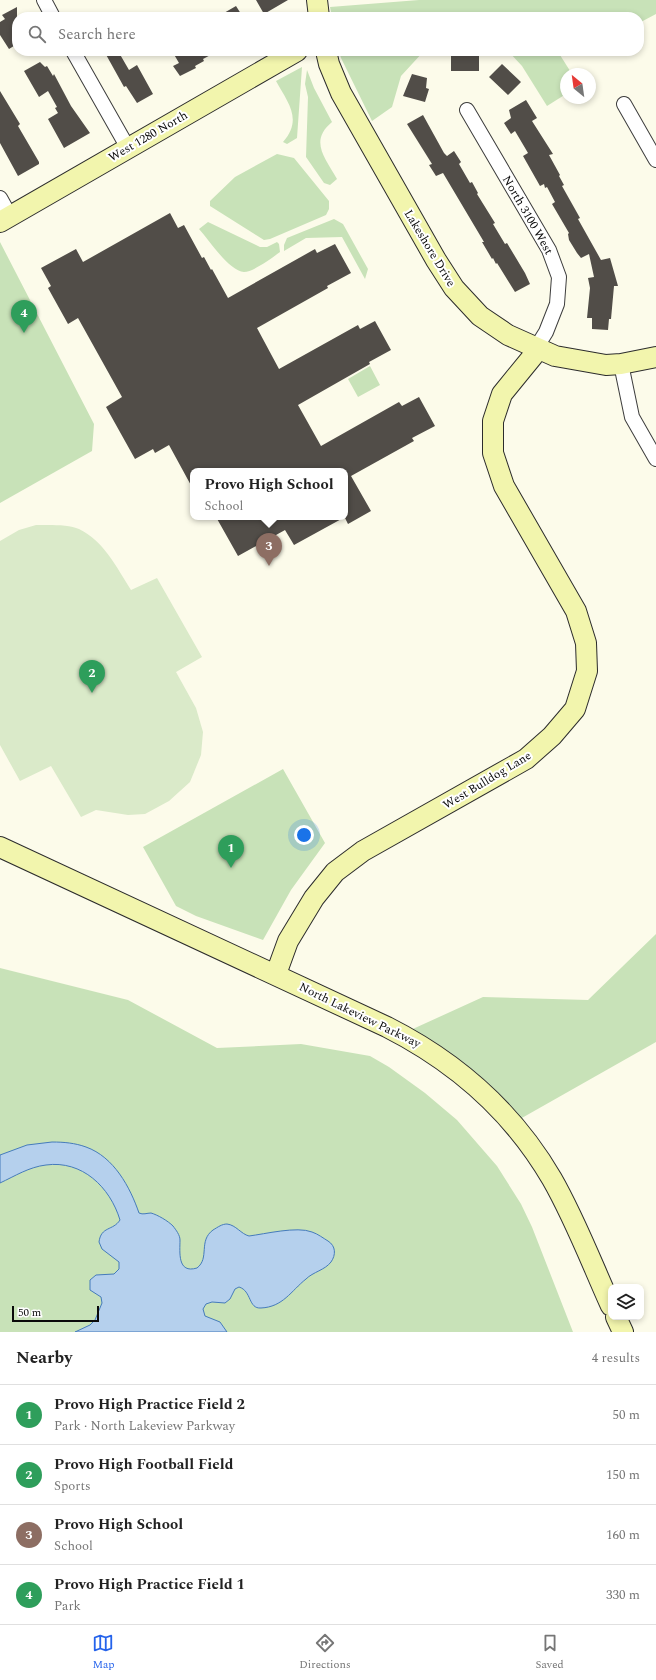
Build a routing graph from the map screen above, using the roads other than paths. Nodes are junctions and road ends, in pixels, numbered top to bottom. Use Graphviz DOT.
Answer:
graph roads {
  1 [pos="44,0"];
  2 [pos="316,0"];
  3 [pos="50,12"];
  4 [pos="318,12"];
  5 [pos="76,56"];
  6 [pos="288,56"];
  7 [pos="327,56"];
  8 [pos="624,104"];
  9 [pos="467,110"];
  10 [pos="128,148"];
  11 [pos="656,160"];
  12 [pos="0,198"];
  13 [pos="5,219"];
  14 [pos="536,348"];
  15 [pos="656,357"];
  16 [pos="621,364"];
  17 [pos="656,459"];
  18 [pos="0,847"];
  19 [pos="276,974"];
  20 [pos="608,1299"];
  21 [pos="617,1320"];
  22 [pos="623,1332"];
  1 -- 3 [label="street"];
  2 -- 4 [label="street"];
  5 -- 10 [label="street"];
  6 -- 10 [label="street, West 1280 North"];
  7 -- 14 [label="street, Lakeshore Drive"];
  8 -- 11 [label="street"];
  9 -- 14 [label="street, North 3100 West"];
  10 -- 13 [label="street, West 1280 North"];
  12 -- 13 [label="street"];
  14 -- 16 [label="street, Lakeshore Drive"];
  14 -- 19 [label="street, West Bulldog Lane"];
  15 -- 16 [label="street, Lakeshore Drive"];
  16 -- 17 [label="street"];
  18 -- 19 [label="street, North Lakeview Parkway"];
  19 -- 20 [label="street, North Lakeview Parkway"];
  21 -- 22 [label="street"];
}
